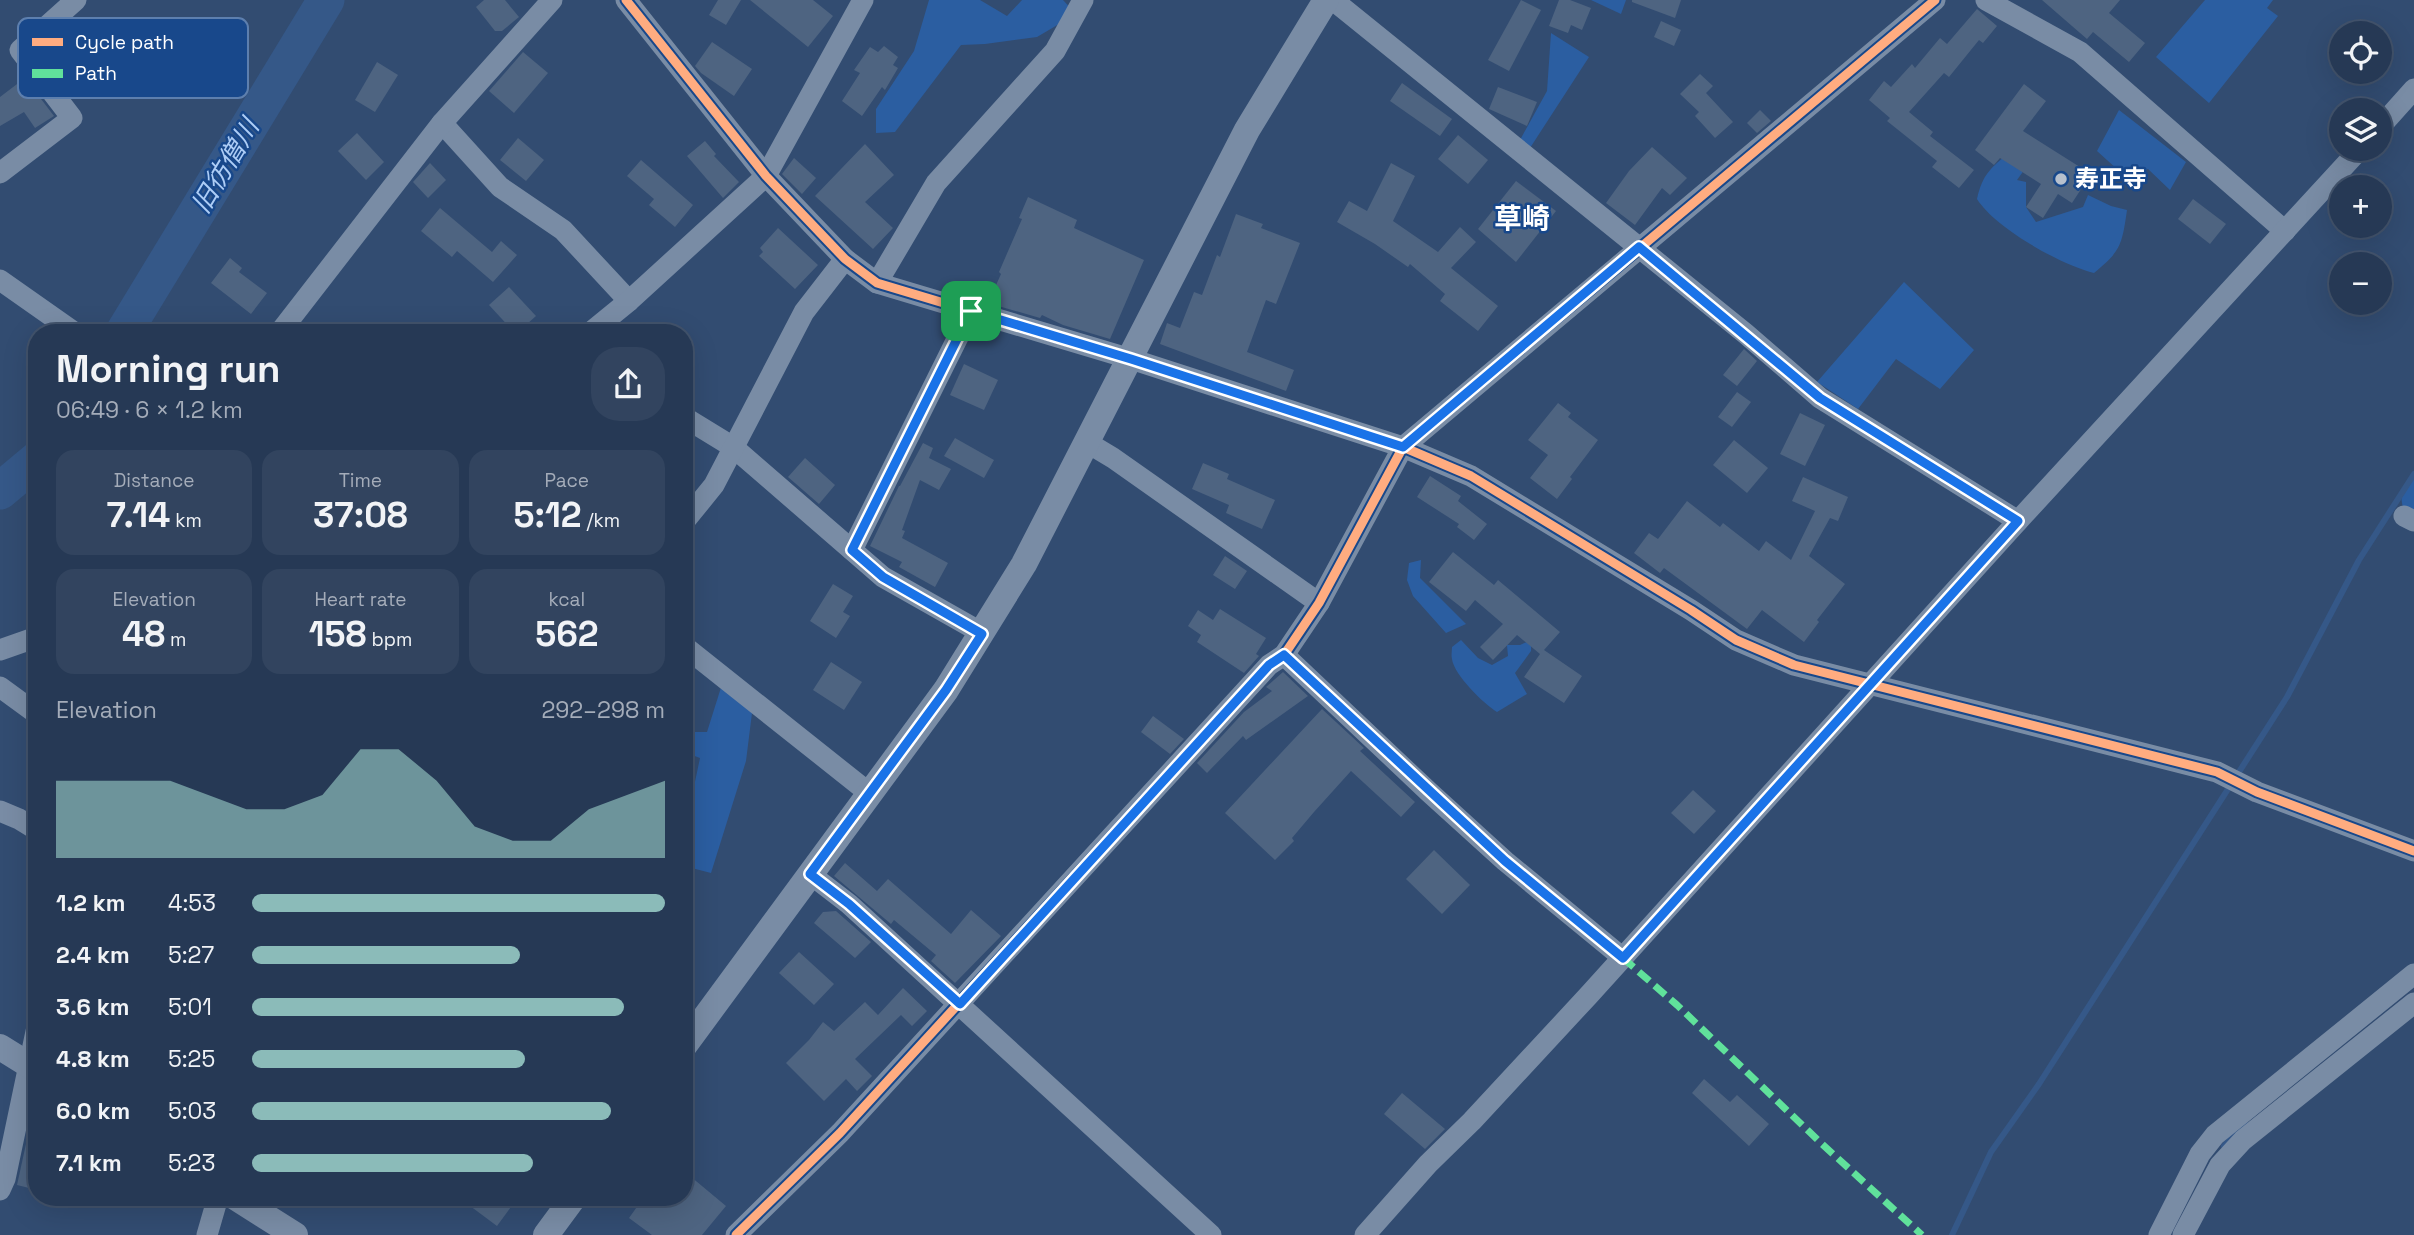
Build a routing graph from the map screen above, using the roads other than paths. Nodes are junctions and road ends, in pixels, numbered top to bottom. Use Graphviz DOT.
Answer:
graph roads {
  1 [pos="76,0"];
  2 [pos="552,0"];
  3 [pos="626,0"];
  4 [pos="863,0"];
  5 [pos="1083,0"];
  6 [pos="1326,0"];
  7 [pos="1333,0"];
  8 [pos="1935,0"];
  9 [pos="1986,0"];
  10 [pos="56,18"];
  11 [pos="2414,89"];
  12 [pos="57,98"];
  13 [pos="2392,114"];
  14 [pos="442,124"];
  15 [pos="2349,161"];
  16 [pos="0,173"];
  17 [pos="766,176"];
  18 [pos="2285,231"];
  19 [pos="1639,247"];
  20 [pos="845,259"];
  21 [pos="0,280"];
  22 [pos="877,282"];
  23 [pos="629,301"];
  24 [pos="971,311"];
  25 [pos="63,324"];
  26 [pos="286,324"];
  27 [pos="602,324"];
  28 [pos="1131,359"];
  29 [pos="693,423"];
  30 [pos="1087,443"];
  31 [pos="733,447"];
  32 [pos="1403,447"];
  33 [pos="693,511"];
  34 [pos="2018,521"];
  35 [pos="852,550"];
  36 [pos="1319,603"];
  37 [pos="982,634"];
  38 [pos="28,640"];
  39 [pos="0,650"];
  40 [pos="693,653"];
  41 [pos="1284,655"];
  42 [pos="1871,684"];
  43 [pos="0,687"];
  44 [pos="28,707"];
  45 [pos="869,793"];
  46 [pos="0,811"];
  47 [pos="28,824"];
  48 [pos="2414,851"];
  49 [pos="810,874"];
  50 [pos="1623,958"];
  51 [pos="2414,974"];
  52 [pos="2414,1003"];
  53 [pos="960,1004"];
  54 [pos="693,1034"];
  55 [pos="0,1047"];
  56 [pos="28,1065"];
  57 [pos="28,1088"];
  58 [pos="0,1190"];
  59 [pos="215,1206"];
  60 [pos="249,1206"];
  61 [pos="567,1206"];
  62 [pos="207,1235"];
  63 [pos="295,1235"];
  64 [pos="546,1235"];
  65 [pos="736,1235"];
  66 [pos="1211,1235"];
  67 [pos="1365,1235"];
  68 [pos="2159,1235"];
  69 [pos="2183,1235"];
  1 -- 10 [label="street"];
  2 -- 14 [label="street"];
  3 -- 17 [label="street"];
  4 -- 17 [label="street"];
  5 -- 22 [label="street"];
  6 -- 28 [label="street"];
  7 -- 19 [label="street"];
  8 -- 19 [label="street"];
  9 -- 18 [label="street"];
  11 -- 13 [label="street"];
  12 -- 16 [label="street"];
  14 -- 23 [label="street"];
  14 -- 26 [label="street"];
  15 -- 18 [label="street"];
  17 -- 20 [label="street"];
  17 -- 23 [label="street"];
  18 -- 34 [label="street"];
  19 -- 32 [label="street"];
  19 -- 34 [label="street"];
  20 -- 22 [label="street"];
  20 -- 31 [label="street"];
  21 -- 25 [label="street"];
  22 -- 24 [label="street"];
  23 -- 27 [label="street"];
  24 -- 28 [label="street"];
  24 -- 35 [label="street"];
  28 -- 30 [label="street"];
  28 -- 32 [label="street"];
  29 -- 31 [label="street"];
  30 -- 36 [label="street"];
  30 -- 37 [label="street"];
  31 -- 33 [label="street"];
  31 -- 35 [label="street"];
  32 -- 36 [label="street"];
  32 -- 42 [label="street"];
  34 -- 42 [label="street"];
  35 -- 37 [label="street"];
  36 -- 41 [label="street"];
  37 -- 45 [label="street"];
  38 -- 39 [label="street"];
  40 -- 45 [label="street"];
  41 -- 50 [label="street"];
  41 -- 53 [label="street"];
  42 -- 48 [label="street"];
  42 -- 50 [label="street"];
  43 -- 44 [label="street"];
  45 -- 49 [label="street"];
  46 -- 47 [label="street"];
  49 -- 53 [label="street"];
  49 -- 54 [label="street"];
  50 -- 67 [label="street"];
  51 -- 68 [label="street"];
  52 -- 69 [label="street"];
  53 -- 65 [label="street"];
  53 -- 66 [label="street"];
  55 -- 56 [label="street"];
  57 -- 58 [label="street"];
  59 -- 62 [label="street"];
  60 -- 63 [label="street"];
  61 -- 64 [label="street"];
}
